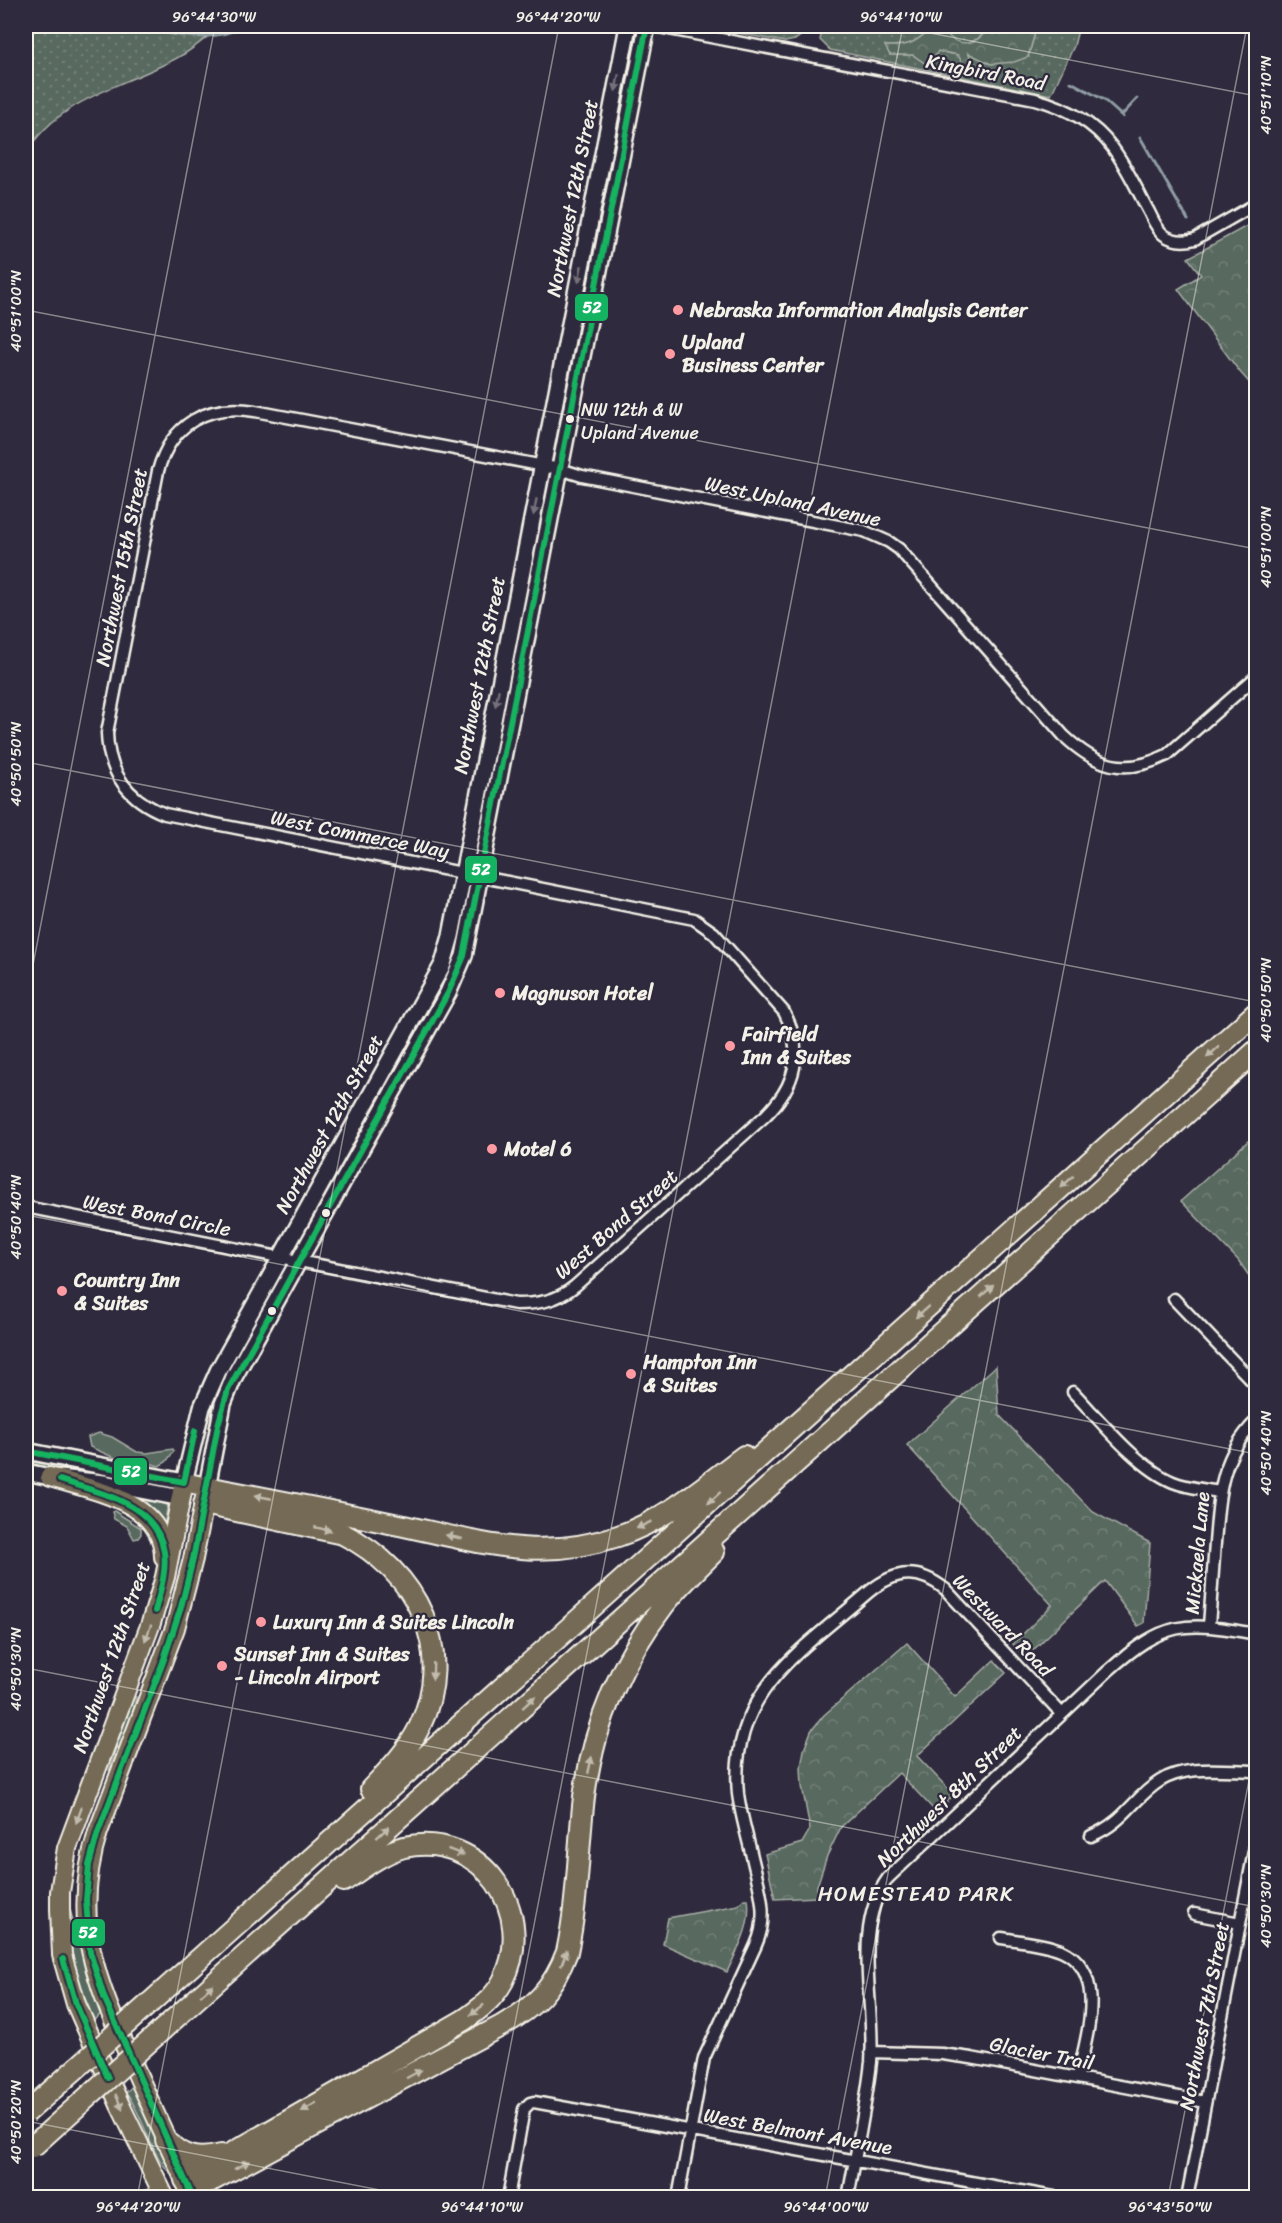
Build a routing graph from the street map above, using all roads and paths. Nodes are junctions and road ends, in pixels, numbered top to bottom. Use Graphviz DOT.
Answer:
graph roads {
  1 [pos="628,26"];
  2 [pos="647,26"];
  3 [pos="653,26"];
  4 [pos="1257,204"];
  5 [pos="204,415"];
  6 [pos="543,466"];
  7 [pos="560,469"];
  8 [pos="1257,677"];
  9 [pos="107,744"];
  10 [pos="464,873"];
  11 [pos="481,877"];
  12 [pos="1257,1013"];
  13 [pos="795,1043"];
  14 [pos="1257,1051"];
  15 [pos="26,1207"];
  16 [pos="281,1257"];
  17 [pos="300,1261"];
  18 [pos="1174,1299"];
  19 [pos="860,1367"];
  20 [pos="881,1385"];
  21 [pos="1257,1385"];
  22 [pos="1073,1392"];
  23 [pos="1257,1421"];
  24 [pos="26,1451"];
  25 [pos="26,1472"];
  26 [pos="50,1477"];
  27 [pos="183,1490"];
  28 [pos="1219,1492"];
  29 [pos="205,1495"];
  30 [pos="165,1577"];
  31 [pos="1209,1626"];
  32 [pos="1257,1634"];
  33 [pos="1062,1714"];
  34 [pos="1257,1771"];
  35 [pos="1091,1836"];
  36 [pos="1257,1841"];
  37 [pos="262,1902"];
  38 [pos="1194,1914"];
  39 [pos="1240,1923"];
  40 [pos="1001,1938"];
  41 [pos="260,1942"];
  42 [pos="871,2052"];
  43 [pos="1078,2078"];
  44 [pos="1205,2102"];
  45 [pos="26,2113"];
  46 [pos="691,2130"];
  47 [pos="166,2140"];
  48 [pos="28,2150"];
  49 [pos="229,2153"];
  50 [pos="855,2160"];
  51 [pos="173,2193"];
  52 [pos="508,2198"];
  53 [pos="678,2198"];
  54 [pos="848,2198"];
  55 [pos="1059,2198"];
  56 [pos="1187,2198"];
  1 -- 6 [label="main road, Northwest 12th Street, one-way"];
  2 -- 7 [label="main road, Northwest 12th Street"];
  3 -- 4 [label="street, Kingbird Road"];
  5 -- 6 [label="street, West Upland Avenue"];
  5 -- 9 [label="street, Northwest 15th Street"];
  6 -- 7 [label="street, West Upland Avenue"];
  6 -- 10 [label="main road, Northwest 12th Street, one-way"];
  7 -- 8 [label="street, West Upland Avenue"];
  7 -- 11 [label="main road, Northwest 12th Street"];
  9 -- 10 [label="street, West Commerce Way"];
  10 -- 11 [label="street, West Commerce Way"];
  10 -- 16 [label="main road, Northwest 12th Street"];
  11 -- 13 [label="street, West Commerce Way"];
  11 -- 17 [label="main road, Northwest 12th Street"];
  12 -- 19 [label="highway, one-way"];
  13 -- 17 [label="street, West Bond Street"];
  20 -- 14 [label="highway, one-way"];
  15 -- 16 [label="street, West Bond Circle"];
  16 -- 17 [label="street, West Bond Street"];
  16 -- 27 [label="main road, Northwest 12th Street"];
  17 -- 29 [label="main road, Northwest 12th Street"];
  18 -- 21 [label="street"];
  19 -- 29 [label="highway, one-way"];
  19 -- 37 [label="highway, one-way"];
  41 -- 20 [label="highway, one-way"];
  51 -- 20 [label="highway, one-way"];
  22 -- 28 [label="street"];
  23 -- 28 [label="street, Mickaela Lane"];
  24 -- 27 [label="main road"];
  25 -- 26 [label="main road"];
  26 -- 27 [label="main road"];
  26 -- 30 [label="main road"];
  27 -- 29 [label="main road"];
  27 -- 30 [label="main road, Northwest 12th Street"];
  28 -- 31 [label="street, Mickaela Lane"];
  29 -- 37 [label="highway, one-way"];
  29 -- 47 [label="main road, Northwest 12th Street"];
  30 -- 51 [label="main road, Northwest 12th Street, one-way"];
  31 -- 32 [label="street, Northwest 8th Street"];
  31 -- 33 [label="street, Northwest 8th Street"];
  33 -- 42 [label="street, Northwest 8th Street"];
  33 -- 46 [label="street, Westward Road"];
  34 -- 35 [label="street"];
  36 -- 39 [label="street, Northwest 7th Street"];
  37 -- 45 [label="highway, bridge"];
  38 -- 39 [label="street"];
  39 -- 44 [label="street, Northwest 7th Street"];
  40 -- 43 [label="street"];
  48 -- 41 [label="highway, one-way, bridge"];
  41 -- 49 [label="highway, one-way"];
  42 -- 43 [label="street, Glacier Trail"];
  42 -- 50 [label="street, Northwest 8th Street"];
  43 -- 44 [label="street, Glacier Trail"];
  44 -- 56 [label="street, Northwest 7th Street"];
  46 -- 50 [label="street, West Belmont Avenue"];
  46 -- 52 [label="street, West Belmont Avenue"];
  46 -- 53 [label="street"];
  47 -- 49 [label="highway"];
  47 -- 51 [label="main road, Northwest 12th Street"];
  49 -- 51 [label="highway"];
  50 -- 54 [label="street, Northwest 8th Street"];
  50 -- 55 [label="street, West Belmont Avenue"];
}
